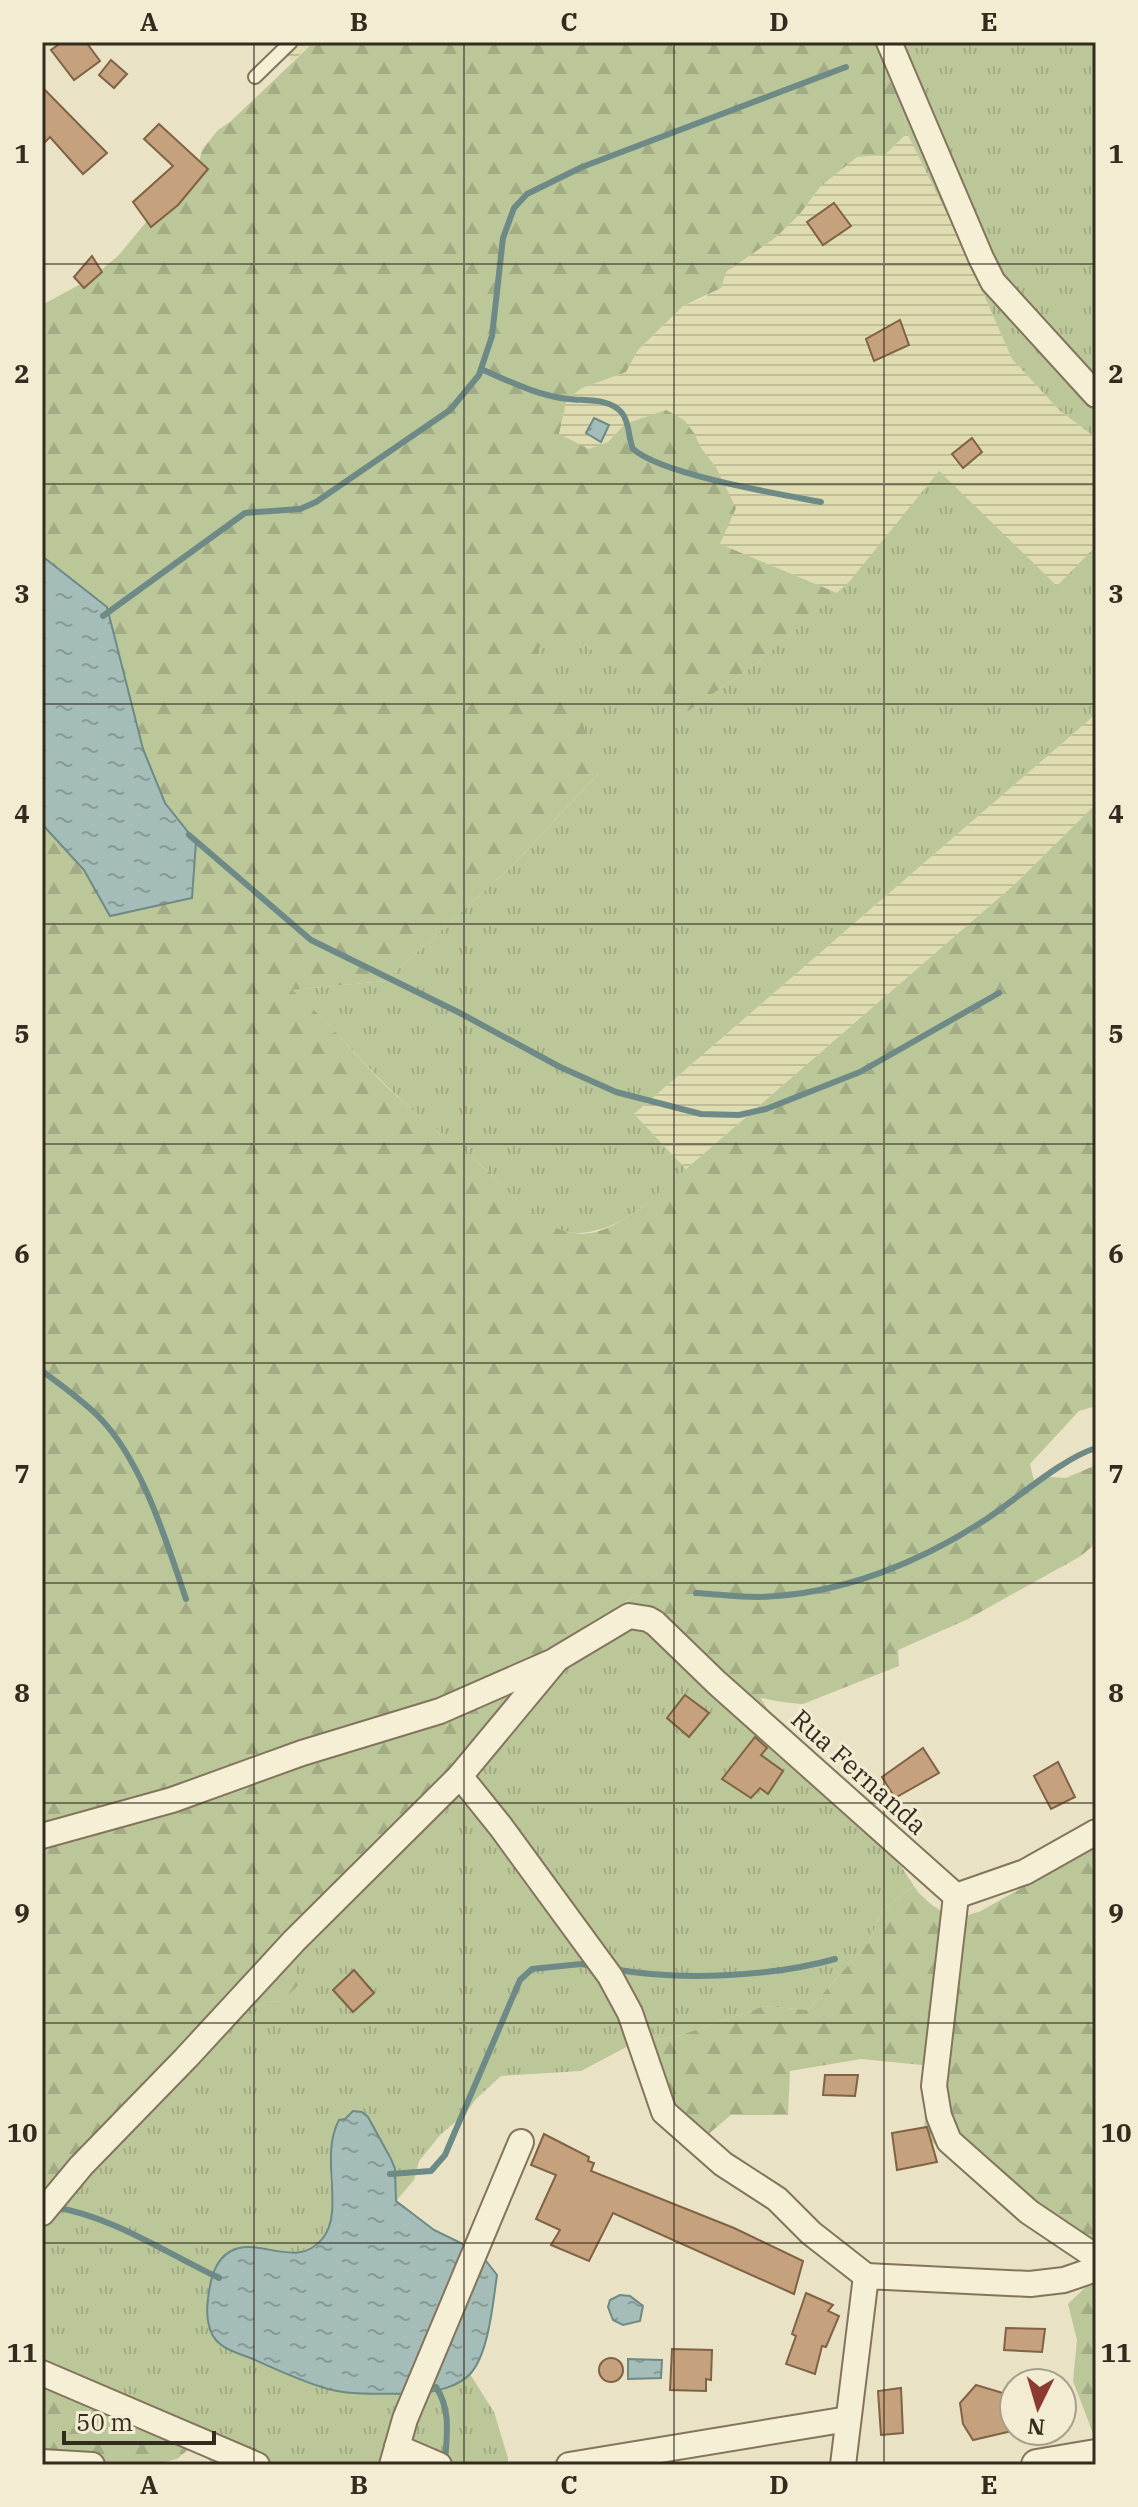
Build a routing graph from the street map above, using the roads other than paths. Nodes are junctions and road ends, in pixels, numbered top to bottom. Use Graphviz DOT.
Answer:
graph roads {
  1 [pos="291,42"];
  2 [pos="889,42"];
  3 [pos="255,77"];
  4 [pos="1096,395"];
  5 [pos="557,1659"];
  6 [pos="460,1776"];
  7 [pos="1096,1832"];
  8 [pos="42,1836"];
  9 [pos="956,1896"];
  10 [pos="521,2142"];
  11 [pos="42,2213"];
  12 [pos="1096,2257"];
  13 [pos="1096,2269"];
  14 [pos="866,2276"];
  15 [pos="42,2373"];
  16 [pos="848,2419"];
  17 [pos="1096,2455"];
  18 [pos="394,2456"];
  19 [pos="42,2462"];
  20 [pos="92,2465"];
  21 [pos="257,2465"];
  22 [pos="439,2465"];
  23 [pos="569,2465"];
  24 [pos="843,2465"];
  25 [pos="1037,2465"];
  1 -- 3 [label="lane"];
  2 -- 4 [label="street"];
  5 -- 6 [label="street"];
  5 -- 8 [label="street"];
  5 -- 9 [label="street, Rua Fernanda"];
  6 -- 11 [label="street"];
  6 -- 14 [label="street"];
  7 -- 9 [label="street"];
  9 -- 12 [label="street"];
  10 -- 18 [label="street"];
  13 -- 14 [label="street"];
  14 -- 16 [label="street"];
  15 -- 21 [label="street"];
  16 -- 23 [label="street"];
  16 -- 24 [label="street"];
  17 -- 25 [label="street"];
  18 -- 22 [label="street"];
  19 -- 20 [label="street"];
}
